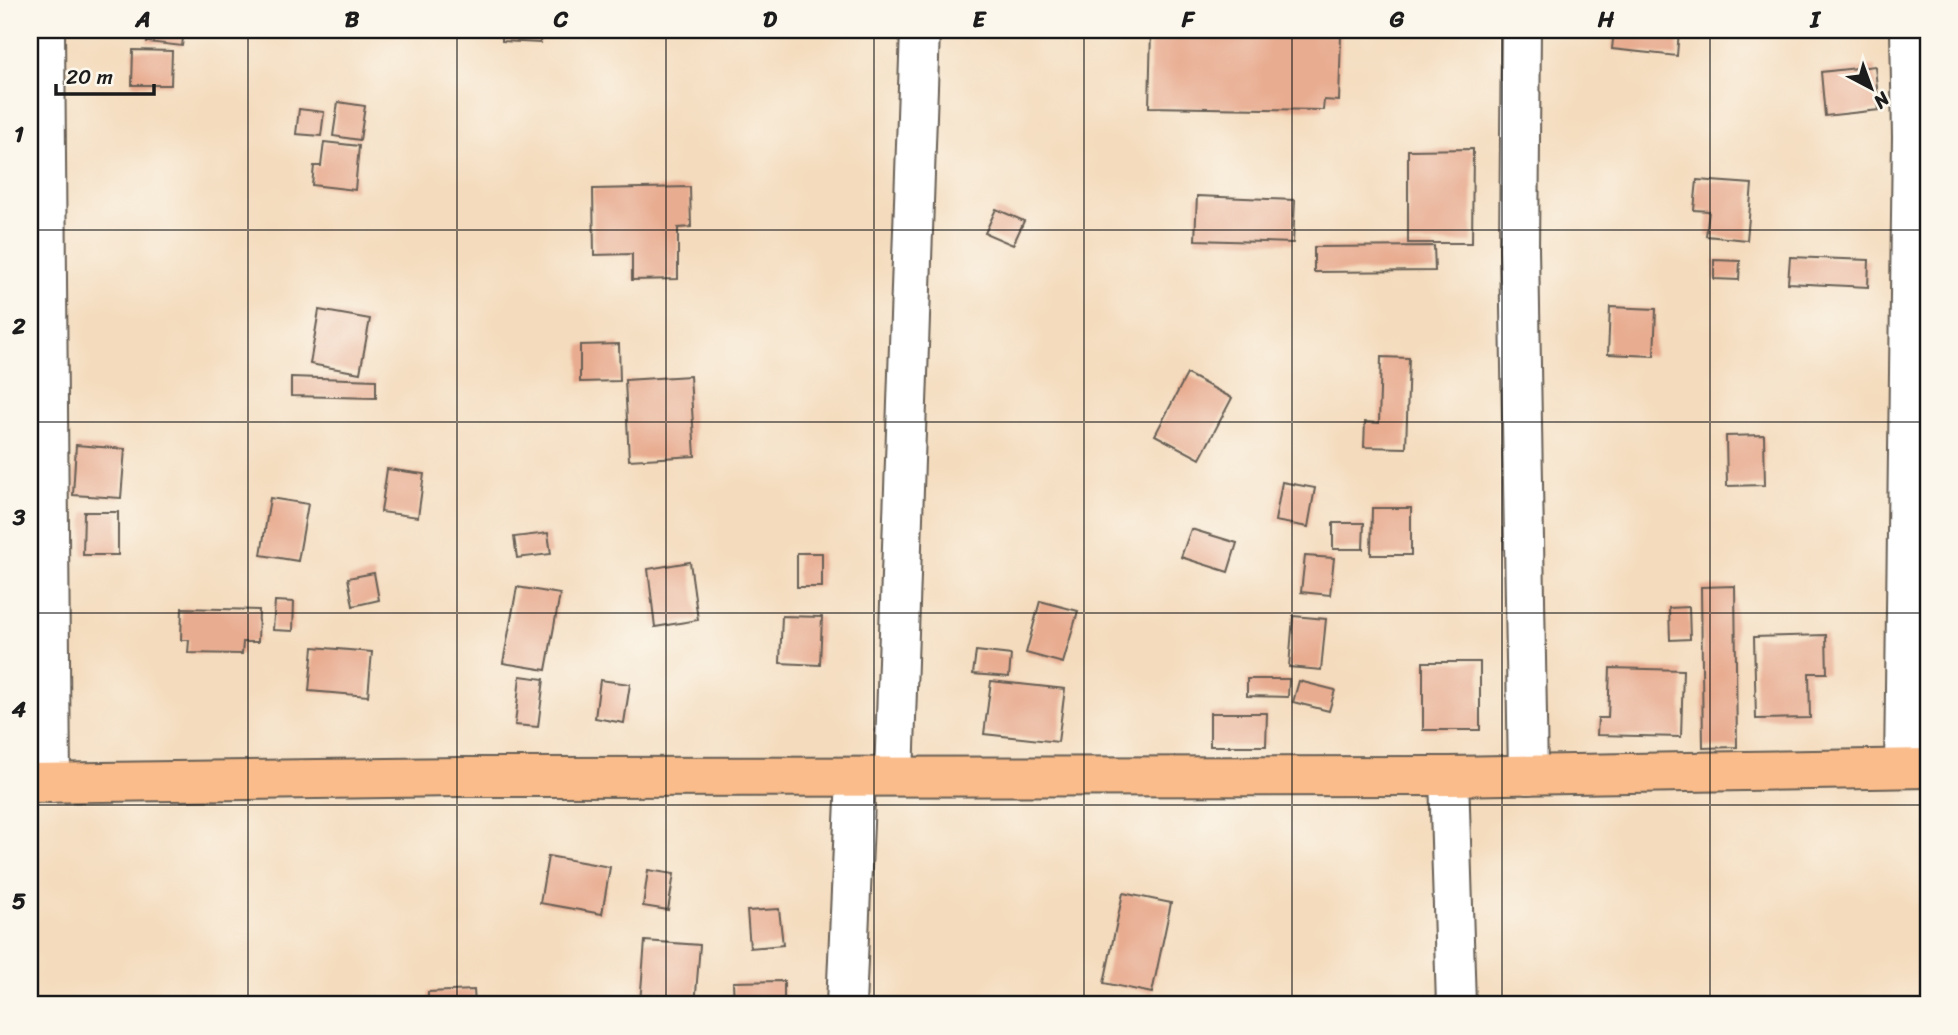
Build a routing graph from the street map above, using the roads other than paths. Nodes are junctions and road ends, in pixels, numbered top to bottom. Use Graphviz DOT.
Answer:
graph roads {
  1 [pos="46,30"];
  2 [pos="920,30"];
  3 [pos="1521,30"];
  4 [pos="1910,30"];
  5 [pos="1916,768"];
  6 [pos="1528,775"];
  7 [pos="894,776"];
  8 [pos="1449,776"];
  9 [pos="856,777"];
  10 [pos="40,783"];
  11 [pos="846,1005"];
  12 [pos="1456,1005"];
  1 -- 10 [label="street"];
  2 -- 7 [label="street"];
  3 -- 6 [label="street"];
  4 -- 5 [label="street"];
  5 -- 6 [label="main road"];
  6 -- 8 [label="main road"];
  7 -- 8 [label="main road"];
  7 -- 9 [label="main road"];
  8 -- 12 [label="street"];
  9 -- 10 [label="main road"];
  9 -- 11 [label="street"];
}
